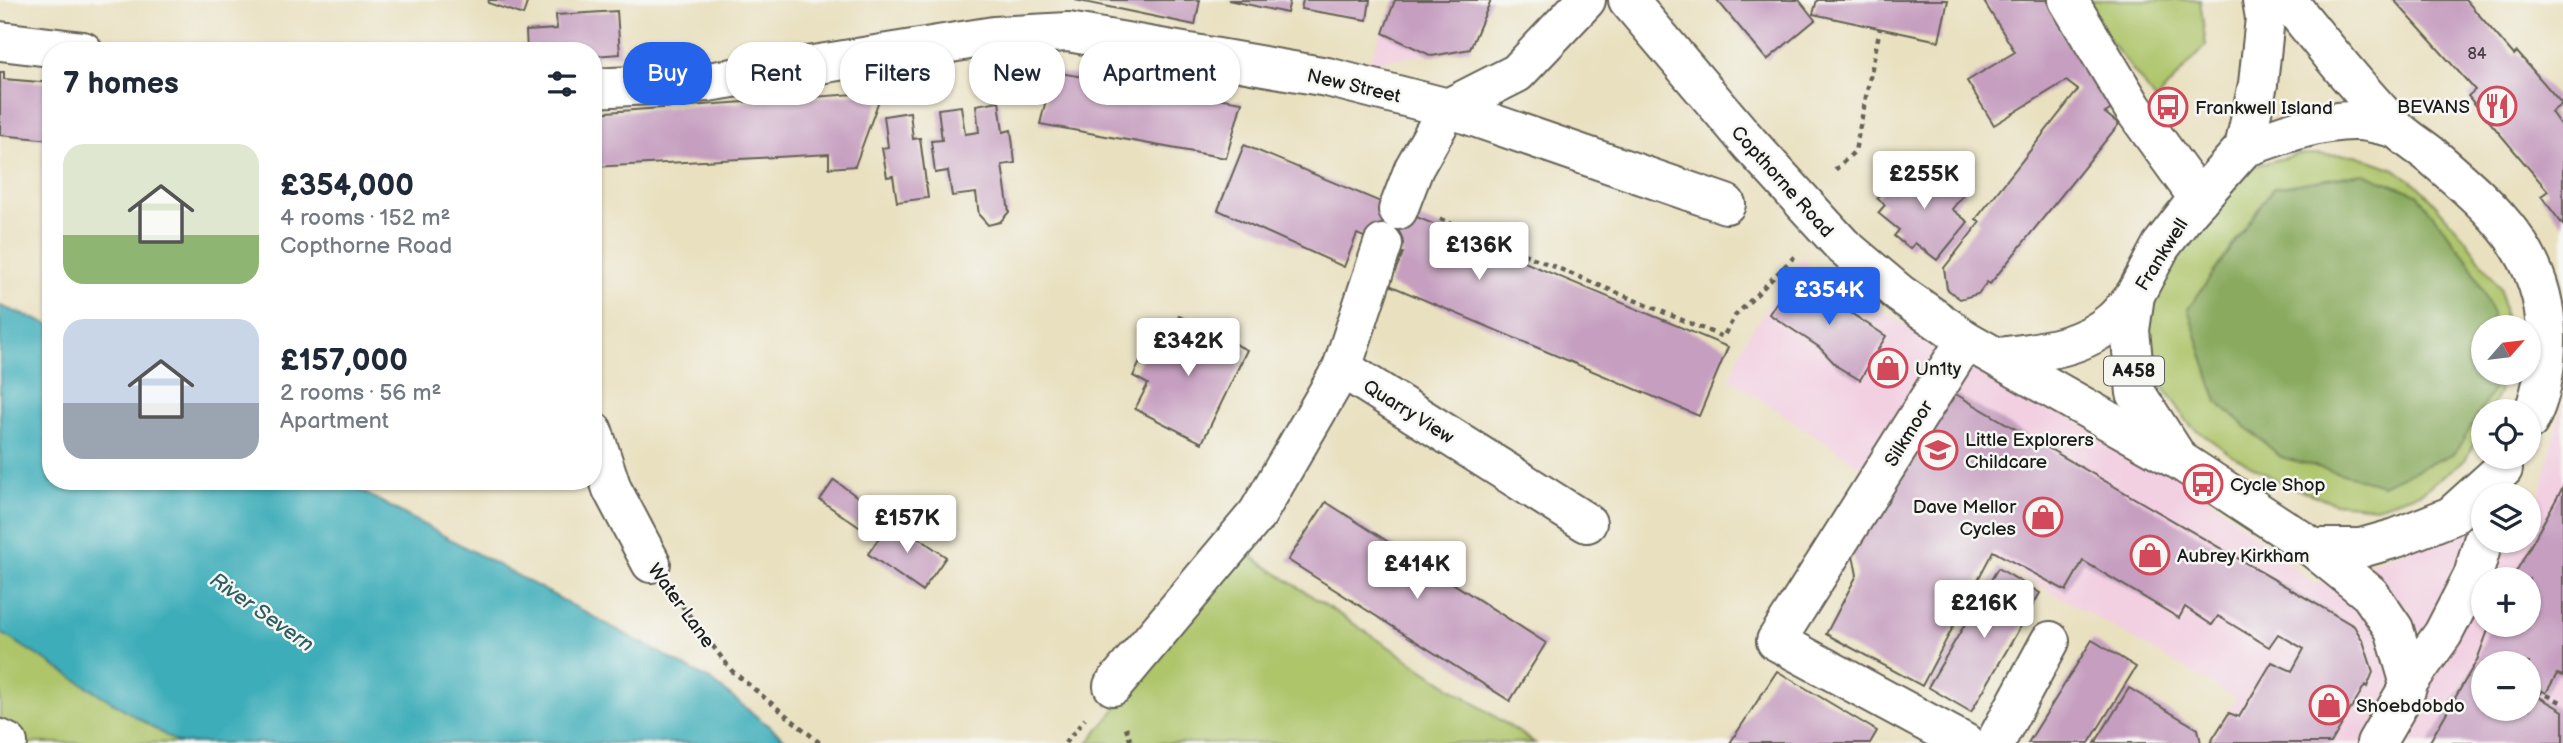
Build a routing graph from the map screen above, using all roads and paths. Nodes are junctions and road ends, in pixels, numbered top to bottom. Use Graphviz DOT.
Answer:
graph roads {
  1 [pos="1586,0"];
  2 [pos="1628,0"];
  3 [pos="2068,0"];
  4 [pos="2262,0"];
  5 [pos="2287,0"];
  6 [pos="1880,28"];
  7 [pos="9,42"];
  8 [pos="42,46"];
  9 [pos="602,88"];
  10 [pos="1448,108"];
  11 [pos="2395,128"];
  12 [pos="2244,148"];
  13 [pos="1831,175"];
  14 [pos="2199,199"];
  15 [pos="1726,204"];
  16 [pos="1400,206"];
  17 [pos="1383,244"];
  18 [pos="1800,251"];
  19 [pos="2135,295"];
  20 [pos="2555,324"];
  21 [pos="1982,349"];
  22 [pos="1342,368"];
  23 [pos="2538,399"];
  24 [pos="602,458"];
  25 [pos="2179,460"];
  26 [pos="2503,474"];
  27 [pos="1587,523"];
  28 [pos="2313,548"];
  29 [pos="2480,553"];
  30 [pos="650,563"];
  31 [pos="2050,641"];
  32 [pos="2409,681"];
  33 [pos="1113,686"];
  34 [pos="2541,691"];
  35 [pos="2563,703"];
  36 [pos="0,739"];
  37 [pos="8,743"];
  38 [pos="820,743"];
  39 [pos="1965,743"];
  40 [pos="1995,743"];
  41 [pos="2376,743"];
  1 -- 10 [label="main road"];
  2 -- 21 [label="main road, Copthorne Road"];
  3 -- 14 [label="main road"];
  4 -- 12 [label="main road, Frankwell / A458"];
  5 -- 11 [label="main road, Frankwell / A458"];
  6 -- 13 [label="path"];
  7 -- 8 [label="main road"];
  9 -- 10 [label="main road, New Street"];
  10 -- 15 [label="main road, New Street"];
  10 -- 16 [label="main road"];
  11 -- 12 [label="main road, Frankwell / A458"];
  11 -- 20 [label="main road, Frankwell / A458"];
  12 -- 14 [label="main road, Frankwell / A458"];
  14 -- 19 [label="main road, Frankwell / A458"];
  16 -- 18 [label="path"];
  17 -- 22 [label="main road, Quarry View"];
  19 -- 21 [label="main road"];
  19 -- 25 [label="main road, Frankwell / A458"];
  20 -- 23 [label="main road, Frankwell / A458"];
  21 -- 25 [label="main road, Copthorne Road"];
  21 -- 39 [label="main road, Silkmoor"];
  22 -- 27 [label="main road, Quarry View"];
  22 -- 33 [label="main road"];
  24 -- 30 [label="main road, Water Lane"];
  25 -- 28 [label="main road, Frankwell / A458"];
  26 -- 28 [label="main road"];
  28 -- 32 [label="main road, Frankwell / A458"];
  29 -- 32 [label="main road"];
  30 -- 38 [label="path, Water Lane"];
  31 -- 40 [label="main road"];
  32 -- 41 [label="main road"];
  34 -- 35 [label="path"];
  36 -- 37 [label="main road"];
}
